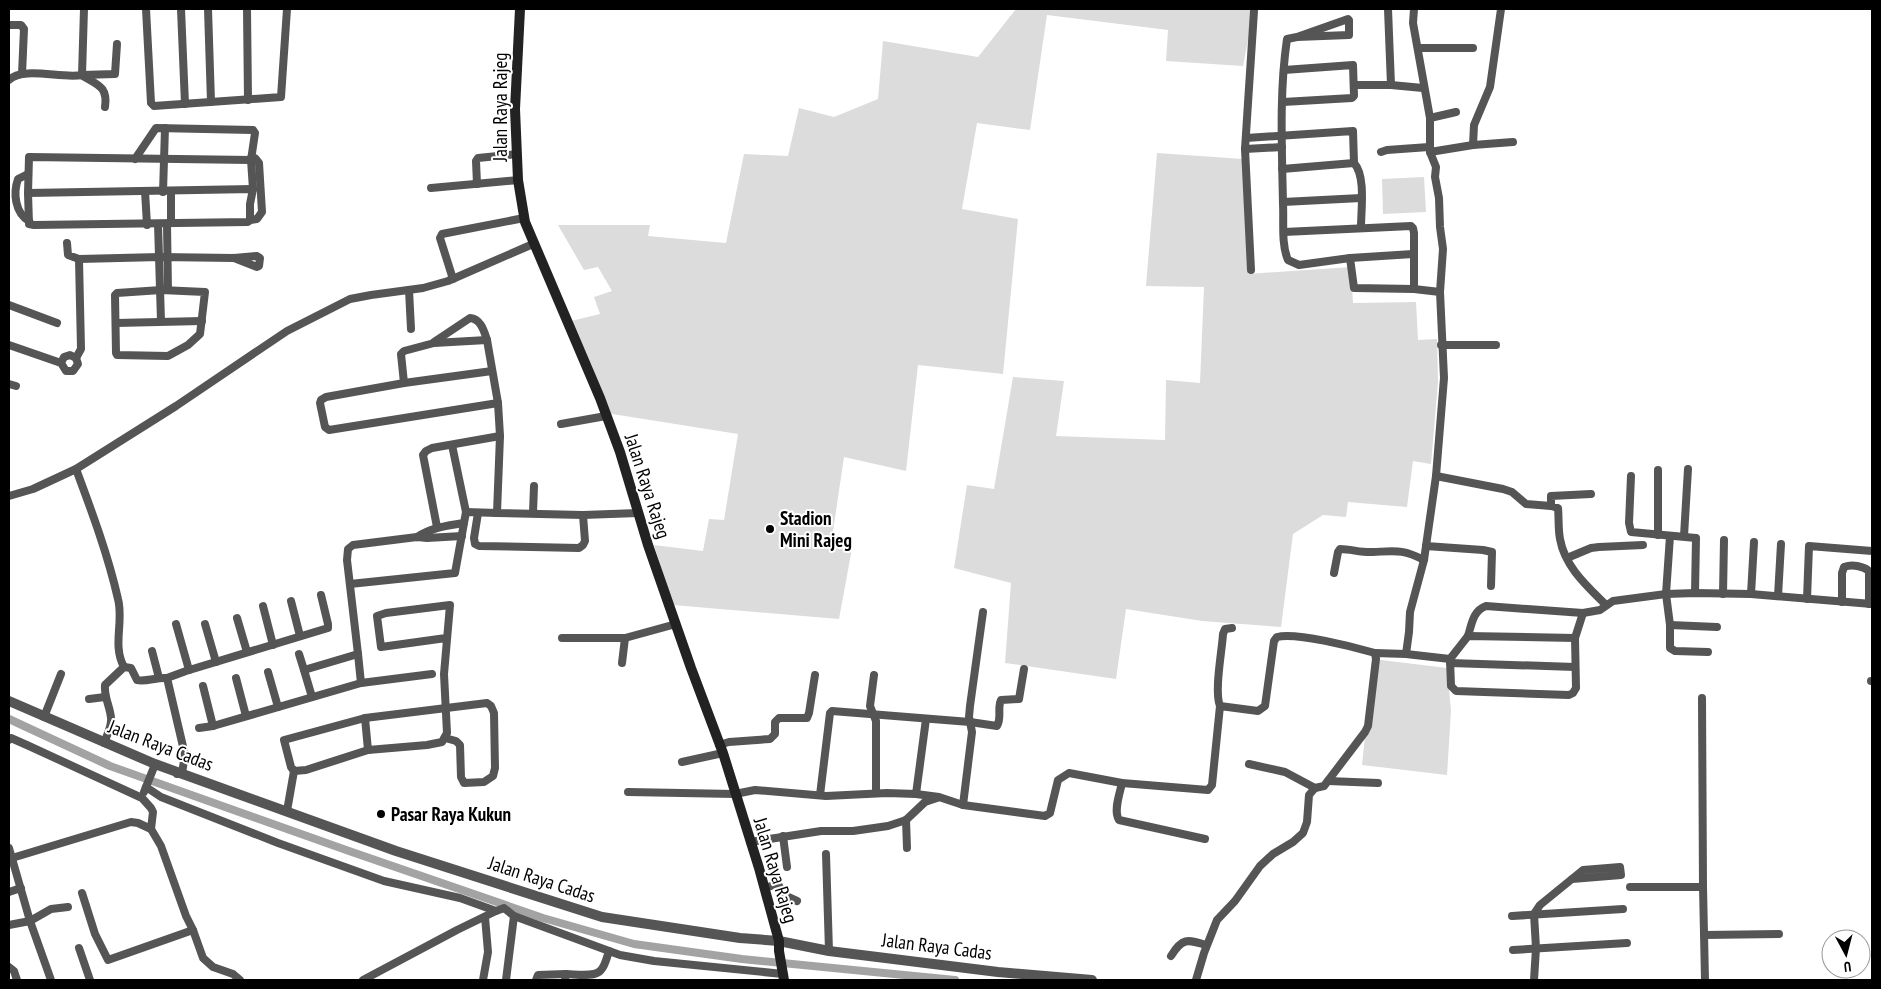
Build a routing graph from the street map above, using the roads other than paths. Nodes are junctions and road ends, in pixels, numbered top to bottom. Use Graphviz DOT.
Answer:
graph roads {
  1 [pos="84,9"];
  2 [pos="146,9"];
  3 [pos="181,9"];
  4 [pos="208,9"];
  5 [pos="247,9"];
  6 [pos="287,9"];
  7 [pos="520,9"];
  8 [pos="1388,9"];
  9 [pos="1413,9"];
  10 [pos="1501,9"];
  11 [pos="1254,11"];
  12 [pos="9,25"];
  13 [pos="1297,37"];
  14 [pos="117,44"];
  15 [pos="1418,48"];
  16 [pos="1473,48"];
  17 [pos="1284,70"];
  18 [pos="22,74"];
  19 [pos="82,75"];
  20 [pos="9,80"];
  21 [pos="1355,85"];
  22 [pos="1391,86"];
  23 [pos="1424,88"];
  24 [pos="248,100"];
  25 [pos="211,102"];
  26 [pos="1283,102"];
  27 [pos="185,104"];
  28 [pos="105,107"];
  29 [pos="1456,112"];
  30 [pos="1430,118"];
  31 [pos="165,128"];
  32 [pos="1282,135"];
  33 [pos="1246,138"];
  34 [pos="1513,142"];
  35 [pos="1473,145"];
  36 [pos="1282,148"];
  37 [pos="1246,149"];
  38 [pos="1430,150"];
  39 [pos="1382,152"];
  40 [pos="516,154"];
  41 [pos="135,159"];
  42 [pos="251,159"];
  43 [pos="164,160"];
  44 [pos="1354,163"];
  45 [pos="1282,169"];
  46 [pos="28,174"];
  47 [pos="518,180"];
  48 [pos="477,184"];
  49 [pos="431,188"];
  50 [pos="253,189"];
  51 [pos="145,191"];
  52 [pos="167,191"];
  53 [pos="28,193"];
  54 [pos="1361,198"];
  55 [pos="1283,202"];
  56 [pos="524,218"];
  57 [pos="250,220"];
  58 [pos="29,221"];
  59 [pos="158,224"];
  60 [pos="169,224"];
  61 [pos="147,225"];
  62 [pos="1361,227"];
  63 [pos="1284,232"];
  64 [pos="67,243"];
  65 [pos="533,244"];
  66 [pos="1413,254"];
  67 [pos="164,257"];
  68 [pos="234,258"];
  69 [pos="1350,258"];
  70 [pos="79,259"];
  71 [pos="1250,270"];
  72 [pos="453,279"];
  73 [pos="1414,289"];
  74 [pos="164,290"];
  75 [pos="409,290"];
  76 [pos="1440,292"];
  77 [pos="9,305"];
  78 [pos="202,320"];
  79 [pos="161,321"];
  80 [pos="57,323"];
  81 [pos="116,323"];
  82 [pos="411,329"];
  83 [pos="487,340"];
  84 [pos="434,343"];
  85 [pos="9,345"];
  86 [pos="1441,345"];
  87 [pos="1496,345"];
  88 [pos="76,358"];
  89 [pos="61,364"];
  90 [pos="492,371"];
  91 [pos="404,383"];
  92 [pos="498,402"];
  93 [pos="606,416"];
  94 [pos="561,424"];
  95 [pos="500,436"];
  96 [pos="452,445"];
  97 [pos="1688,469"];
  98 [pos="76,470"];
  99 [pos="1658,470"];
  100 [pos="1436,476"];
  101 [pos="1631,476"];
  102 [pos="534,486"];
  103 [pos="1591,494"];
  104 [pos="9,496"];
  105 [pos="1551,506"];
  106 [pos="466,512"];
  107 [pos="478,513"];
  108 [pos="497,513"];
  109 [pos="533,513"];
  110 [pos="638,513"];
  111 [pos="583,515"];
  112 [pos="464,523"];
  113 [pos="437,527"];
  114 [pos="1658,535"];
  115 [pos="462,536"];
  116 [pos="1670,536"];
  117 [pos="1684,536"];
  118 [pos="417,537"];
  119 [pos="1724,540"];
  120 [pos="1754,542"];
  121 [pos="1781,544"];
  122 [pos="1643,545"];
  123 [pos="1426,546"];
  124 [pos="1872,552"];
  125 [pos="1568,558"];
  126 [pos="1424,560"];
  127 [pos="1334,573"];
  128 [pos="350,584"];
  129 [pos="1491,586"];
  130 [pos="1695,593"];
  131 [pos="1666,594"];
  132 [pos="1723,594"];
  133 [pos="1751,594"];
  134 [pos="321,595"];
  135 [pos="1778,596"];
  136 [pos="1807,599"];
  137 [pos="291,601"];
  138 [pos="1842,602"];
  139 [pos="1871,604"];
  140 [pos="1606,605"];
  141 [pos="263,606"];
  142 [pos="983,612"];
  143 [pos="1584,613"];
  144 [pos="237,618"];
  145 [pos="176,624"];
  146 [pos="205,624"];
  147 [pos="676,624"];
  148 [pos="1670,625"];
  149 [pos="1717,627"];
  150 [pos="1232,628"];
  151 [pos="300,636"];
  152 [pos="1468,636"];
  153 [pos="446,638"];
  154 [pos="562,638"];
  155 [pos="625,638"];
  156 [pos="1575,638"];
  157 [pos="273,645"];
  158 [pos="152,651"];
  159 [pos="247,652"];
  160 [pos="1708,652"];
  161 [pos="1375,653"];
  162 [pos="300,654"];
  163 [pos="358,654"];
  164 [pos="1406,654"];
  165 [pos="1450,661"];
  166 [pos="216,662"];
  167 [pos="622,663"];
  168 [pos="1575,667"];
  169 [pos="124,668"];
  170 [pos="1024,669"];
  171 [pos="189,670"];
  172 [pos="304,670"];
  173 [pos="268,672"];
  174 [pos="61,674"];
  175 [pos="432,674"];
  176 [pos="815,675"];
  177 [pos="874,675"];
  178 [pos="163,678"];
  179 [pos="236,678"];
  180 [pos="361,684"];
  181 [pos="203,686"];
  182 [pos="105,697"];
  183 [pos="312,697"];
  184 [pos="1702,698"];
  185 [pos="89,699"];
  186 [pos="9,701"];
  187 [pos="1220,706"];
  188 [pos="278,707"];
  189 [pos="446,708"];
  190 [pos="874,714"];
  191 [pos="246,716"];
  192 [pos="44,717"];
  193 [pos="365,718"];
  194 [pos="926,719"];
  195 [pos="970,722"];
  196 [pos="213,726"];
  197 [pos="199,728"];
  198 [pos="445,738"];
  199 [pos="9,739"];
  200 [pos="104,743"];
  201 [pos="721,749"];
  202 [pos="123,750"];
  203 [pos="368,750"];
  204 [pos="682,762"];
  205 [pos="1249,764"];
  206 [pos="294,771"];
  207 [pos="182,773"];
  208 [pos="149,778"];
  209 [pos="1328,781"];
  210 [pos="1378,783"];
  211 [pos="1122,784"];
  212 [pos="1315,788"];
  213 [pos="628,792"];
  214 [pos="876,793"];
  215 [pos="735,794"];
  216 [pos="916,794"];
  217 [pos="820,796"];
  218 [pos="939,797"];
  219 [pos="142,798"];
  220 [pos="963,805"];
  221 [pos="287,811"];
  222 [pos="906,820"];
  223 [pos="151,829"];
  224 [pos="783,836"];
  225 [pos="1204,839"];
  226 [pos="750,842"];
  227 [pos="907,848"];
  228 [pos="10,854"];
  229 [pos="826,854"];
  230 [pos="787,867"];
  231 [pos="1572,879"];
  232 [pos="1630,887"];
  233 [pos="1702,887"];
  234 [pos="21,888"];
  235 [pos="764,888"];
  236 [pos="9,892"];
  237 [pos="82,893"];
  238 [pos="797,901"];
  239 [pos="68,907"];
  240 [pos="1623,909"];
  241 [pos="499,910"];
  242 [pos="1534,914"];
  243 [pos="514,916"];
  244 [pos="1512,916"];
  245 [pos="485,917"];
  246 [pos="30,921"];
  247 [pos="9,925"];
  248 [pos="193,930"];
  249 [pos="1779,934"];
  250 [pos="1704,935"];
  251 [pos="1627,943"];
  252 [pos="1206,945"];
  253 [pos="779,946"];
  254 [pos="79,948"];
  255 [pos="1536,948"];
  256 [pos="1513,950"];
  257 [pos="608,951"];
  258 [pos="829,951"];
  259 [pos="1171,956"];
  260 [pos="9,967"];
  261 [pos="783,975"];
  262 [pos="565,977"];
  263 [pos="593,977"];
  264 [pos="16,980"];
  265 [pos="51,980"];
  266 [pos="90,980"];
  267 [pos="240,980"];
  268 [pos="363,980"];
  269 [pos="483,980"];
  270 [pos="506,980"];
  271 [pos="536,980"];
  272 [pos="1092,980"];
  273 [pos="1196,980"];
  274 [pos="1534,980"];
  275 [pos="1705,980"];
  1 -- 19 [label="street"];
  2 -- 27 [label="street"];
  3 -- 27 [label="street"];
  4 -- 25 [label="street"];
  5 -- 24 [label="street"];
  6 -- 24 [label="street"];
  7 -- 40 [label="main road, Jalan Raya Rajeg"];
  8 -- 22 [label="street"];
  9 -- 15 [label="street"];
  10 -- 35 [label="street"];
  11 -- 33 [label="street"];
  12 -- 18 [label="street"];
  13 -- 13 [label="street"];
  13 -- 17 [label="street"];
  14 -- 19 [label="street"];
  15 -- 16 [label="street"];
  15 -- 23 [label="street"];
  17 -- 21 [label="street"];
  17 -- 26 [label="street"];
  18 -- 19 [label="street"];
  18 -- 20 [label="street"];
  19 -- 28 [label="street"];
  21 -- 22 [label="street"];
  21 -- 26 [label="street"];
  22 -- 23 [label="street"];
  23 -- 30 [label="street"];
  24 -- 25 [label="street"];
  25 -- 27 [label="street"];
  26 -- 32 [label="street"];
  29 -- 30 [label="street"];
  30 -- 38 [label="street"];
  31 -- 41 [label="street"];
  31 -- 42 [label="street"];
  31 -- 43 [label="street"];
  32 -- 33 [label="street"];
  32 -- 36 [label="street"];
  32 -- 44 [label="street"];
  33 -- 37 [label="street"];
  34 -- 35 [label="street"];
  35 -- 38 [label="street"];
  36 -- 37 [label="street"];
  36 -- 45 [label="street"];
  37 -- 71 [label="street"];
  38 -- 39 [label="street"];
  38 -- 76 [label="street"];
  40 -- 47 [label="main road, Jalan Raya Rajeg"];
  40 -- 48 [label="street"];
  41 -- 43 [label="street"];
  41 -- 46 [label="street"];
  42 -- 43 [label="street"];
  42 -- 50 [label="street"];
  42 -- 57 [label="street"];
  43 -- 52 [label="street"];
  44 -- 45 [label="street"];
  44 -- 54 [label="street"];
  45 -- 55 [label="street"];
  46 -- 53 [label="street"];
  46 -- 58 [label="street"];
  47 -- 48 [label="street"];
  47 -- 56 [label="main road, Jalan Raya Rajeg"];
  48 -- 49 [label="street"];
  50 -- 52 [label="street"];
  50 -- 57 [label="street"];
  51 -- 52 [label="street"];
  51 -- 53 [label="street"];
  51 -- 61 [label="street"];
  52 -- 60 [label="street"];
  53 -- 58 [label="street"];
  54 -- 55 [label="street"];
  54 -- 62 [label="street"];
  55 -- 63 [label="street"];
  56 -- 65 [label="main road, Jalan Raya Rajeg"];
  56 -- 72 [label="street"];
  57 -- 60 [label="street"];
  58 -- 61 [label="street"];
  59 -- 60 [label="street"];
  59 -- 61 [label="street"];
  59 -- 67 [label="street"];
  60 -- 67 [label="street"];
  62 -- 63 [label="street"];
  62 -- 66 [label="street"];
  63 -- 69 [label="street"];
  64 -- 70 [label="street"];
  65 -- 72 [label="street"];
  65 -- 93 [label="main road, Jalan Raya Rajeg"];
  66 -- 69 [label="street"];
  66 -- 73 [label="street"];
  67 -- 68 [label="street"];
  67 -- 70 [label="street"];
  67 -- 74 [label="street"];
  69 -- 73 [label="street"];
  70 -- 88 [label="street"];
  72 -- 75 [label="street"];
  73 -- 76 [label="street"];
  74 -- 78 [label="street"];
  74 -- 79 [label="street"];
  74 -- 81 [label="street"];
  75 -- 82 [label="street"];
  75 -- 98 [label="street"];
  76 -- 86 [label="street"];
  77 -- 80 [label="street"];
  78 -- 79 [label="street"];
  78 -- 81 [label="street"];
  79 -- 81 [label="street"];
  83 -- 84 [label="street"];
  83 -- 84 [label="street"];
  83 -- 90 [label="street"];
  84 -- 91 [label="street"];
  85 -- 89 [label="street"];
  86 -- 87 [label="street"];
  86 -- 100 [label="street"];
  88 -- 89 [label="street"];
  88 -- 89 [label="street"];
  90 -- 91 [label="street"];
  90 -- 92 [label="street"];
  91 -- 92 [label="street"];
  92 -- 95 [label="street"];
  93 -- 94 [label="street"];
  93 -- 110 [label="main road, Jalan Raya Rajeg"];
  95 -- 96 [label="street"];
  95 -- 108 [label="street"];
  96 -- 106 [label="street"];
  96 -- 113 [label="street"];
  97 -- 117 [label="street"];
  98 -- 104 [label="street"];
  98 -- 169 [label="street"];
  99 -- 114 [label="street"];
  100 -- 105 [label="street"];
  100 -- 123 [label="street"];
  101 -- 114 [label="street"];
  102 -- 109 [label="street"];
  103 -- 105 [label="street"];
  105 -- 125 [label="street"];
  106 -- 107 [label="street"];
  106 -- 112 [label="street"];
  107 -- 108 [label="street"];
  107 -- 111 [label="street"];
  108 -- 109 [label="street"];
  109 -- 111 [label="street"];
  110 -- 111 [label="street"];
  110 -- 147 [label="main road, Jalan Raya Rajeg"];
  112 -- 113 [label="street"];
  112 -- 115 [label="street"];
  113 -- 118 [label="street"];
  114 -- 116 [label="street"];
  115 -- 118 [label="street"];
  115 -- 128 [label="street"];
  116 -- 117 [label="street"];
  116 -- 131 [label="street"];
  117 -- 130 [label="street"];
  118 -- 128 [label="street"];
  119 -- 132 [label="street"];
  120 -- 133 [label="street"];
  121 -- 135 [label="street"];
  122 -- 125 [label="street"];
  123 -- 126 [label="street"];
  123 -- 129 [label="street"];
  124 -- 136 [label="street"];
  125 -- 140 [label="street"];
  126 -- 127 [label="street"];
  126 -- 164 [label="street"];
  128 -- 163 [label="street"];
  130 -- 131 [label="street"];
  130 -- 132 [label="street"];
  131 -- 140 [label="street"];
  131 -- 148 [label="street"];
  132 -- 133 [label="street"];
  133 -- 135 [label="street"];
  134 -- 151 [label="street"];
  135 -- 136 [label="street"];
  136 -- 138 [label="street"];
  137 -- 151 [label="street"];
  138 -- 139 [label="street"];
  138 -- 139 [label="street"];
  140 -- 143 [label="street"];
  141 -- 157 [label="street"];
  142 -- 195 [label="street"];
  143 -- 152 [label="street"];
  143 -- 156 [label="street"];
  144 -- 159 [label="street"];
  145 -- 171 [label="street"];
  146 -- 166 [label="street"];
  147 -- 155 [label="street"];
  147 -- 201 [label="main road, Jalan Raya Rajeg"];
  148 -- 149 [label="street"];
  148 -- 160 [label="street"];
  150 -- 187 [label="street"];
  151 -- 157 [label="street"];
  152 -- 156 [label="street"];
  152 -- 165 [label="street"];
  153 -- 153 [label="street"];
  153 -- 189 [label="street"];
  154 -- 155 [label="street"];
  155 -- 167 [label="street"];
  156 -- 168 [label="street"];
  157 -- 159 [label="street"];
  158 -- 178 [label="street"];
  159 -- 166 [label="street"];
  161 -- 164 [label="street"];
  161 -- 187 [label="street"];
  161 -- 209 [label="street"];
  162 -- 172 [label="street"];
  163 -- 172 [label="street"];
  163 -- 180 [label="street"];
  164 -- 165 [label="street"];
  165 -- 168 [label="street"];
  165 -- 168 [label="street"];
  166 -- 171 [label="street"];
  169 -- 178 [label="street"];
  169 -- 182 [label="street"];
  170 -- 195 [label="street"];
  171 -- 178 [label="street"];
  172 -- 183 [label="street"];
  173 -- 188 [label="street"];
  174 -- 192 [label="street"];
  175 -- 180 [label="street"];
  176 -- 201 [label="street"];
  177 -- 190 [label="street"];
  178 -- 207 [label="street"];
  179 -- 191 [label="street"];
  180 -- 183 [label="street"];
  181 -- 196 [label="street"];
  182 -- 185 [label="street"];
  182 -- 200 [label="street"];
  183 -- 188 [label="street"];
  184 -- 233 [label="street"];
  186 -- 192 [label="street, Jalan Raya Cadas"];
  187 -- 211 [label="street"];
  188 -- 191 [label="street"];
  189 -- 193 [label="street"];
  189 -- 198 [label="street"];
  189 -- 198 [label="street"];
  190 -- 194 [label="street"];
  190 -- 214 [label="street"];
  190 -- 217 [label="street"];
  191 -- 196 [label="street"];
  192 -- 200 [label="street, Jalan Raya Cadas"];
  193 -- 203 [label="street"];
  193 -- 206 [label="street"];
  194 -- 195 [label="street"];
  194 -- 216 [label="street"];
  195 -- 220 [label="street"];
  196 -- 197 [label="street"];
  198 -- 203 [label="street"];
  199 -- 219 [label="street"];
  200 -- 202 [label="street, Jalan Raya Cadas"];
  201 -- 204 [label="street"];
  201 -- 215 [label="main road, Jalan Raya Rajeg"];
  202 -- 207 [label="street, Jalan Raya Cadas"];
  202 -- 208 [label="street"];
  203 -- 206 [label="street"];
  205 -- 212 [label="street"];
  206 -- 221 [label="street"];
  207 -- 208 [label="street"];
  207 -- 221 [label="street, Jalan Raya Cadas"];
  208 -- 219 [label="street"];
  208 -- 241 [label="street"];
  209 -- 210 [label="street"];
  209 -- 212 [label="street"];
  211 -- 220 [label="street"];
  211 -- 225 [label="street"];
  212 -- 252 [label="street"];
  213 -- 215 [label="street"];
  214 -- 216 [label="street"];
  214 -- 217 [label="street"];
  215 -- 217 [label="street"];
  215 -- 226 [label="main road, Jalan Raya Rajeg"];
  216 -- 218 [label="street"];
  218 -- 220 [label="street"];
  218 -- 222 [label="street"];
  219 -- 223 [label="street"];
  221 -- 253 [label="street, Jalan Raya Cadas"];
  222 -- 224 [label="street"];
  222 -- 227 [label="street"];
  223 -- 228 [label="street"];
  223 -- 248 [label="street"];
  224 -- 226 [label="street"];
  224 -- 230 [label="street"];
  226 -- 235 [label="main road, Jalan Raya Rajeg"];
  228 -- 234 [label="street"];
  229 -- 258 [label="street"];
  231 -- 231 [label="street"];
  231 -- 242 [label="street"];
  232 -- 233 [label="street"];
  233 -- 250 [label="street"];
  234 -- 236 [label="street"];
  234 -- 246 [label="street"];
  235 -- 238 [label="street"];
  235 -- 253 [label="main road, Jalan Raya Rajeg"];
  237 -- 248 [label="street"];
  239 -- 246 [label="street"];
  240 -- 242 [label="street"];
  241 -- 243 [label="street"];
  241 -- 245 [label="street"];
  242 -- 244 [label="street"];
  242 -- 255 [label="street"];
  243 -- 257 [label="street"];
  243 -- 270 [label="street"];
  245 -- 268 [label="street"];
  245 -- 269 [label="street"];
  246 -- 247 [label="street"];
  246 -- 265 [label="street"];
  248 -- 267 [label="street"];
  249 -- 250 [label="street"];
  250 -- 275 [label="street"];
  251 -- 255 [label="street"];
  252 -- 259 [label="street"];
  252 -- 273 [label="street"];
  253 -- 258 [label="street, Jalan Raya Cadas"];
  253 -- 261 [label="main road, Jalan Raya Rajeg"];
  254 -- 266 [label="street"];
  255 -- 256 [label="street"];
  255 -- 274 [label="street"];
  257 -- 261 [label="street"];
  257 -- 263 [label="street"];
  258 -- 272 [label="street, Jalan Raya Cadas"];
  260 -- 264 [label="street"];
  262 -- 263 [label="street"];
  262 -- 271 [label="street"];
}
